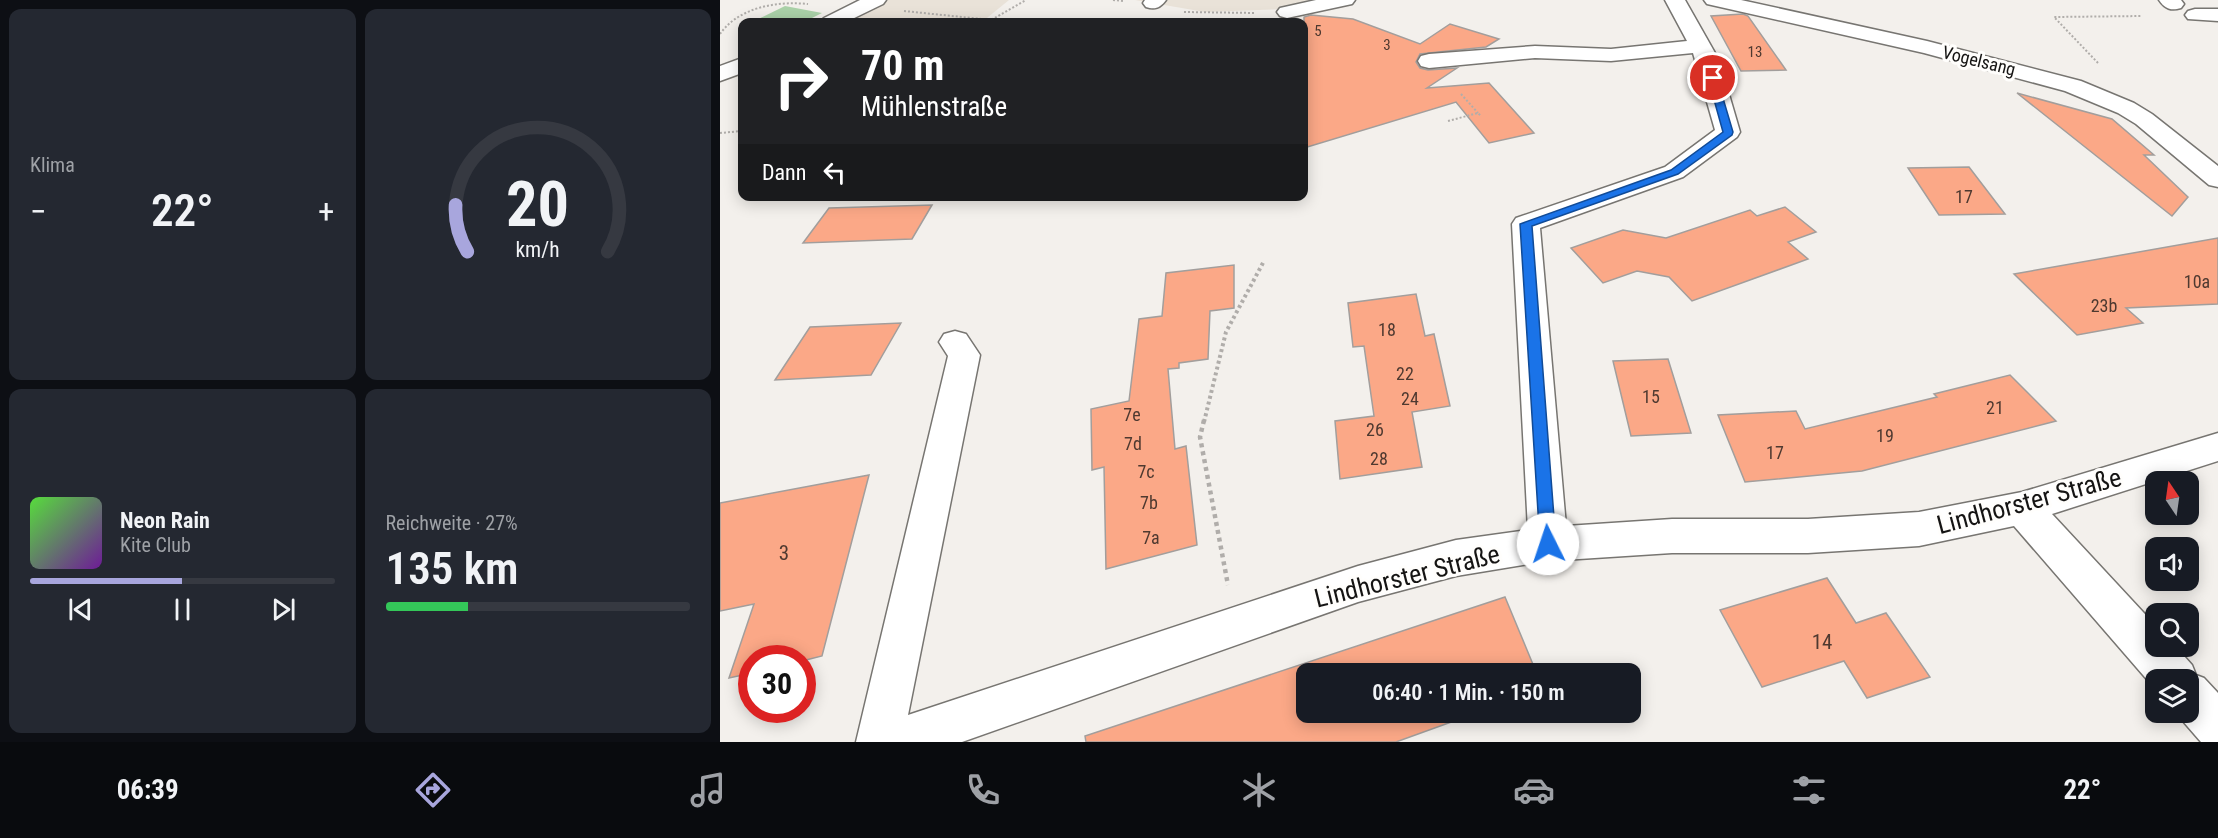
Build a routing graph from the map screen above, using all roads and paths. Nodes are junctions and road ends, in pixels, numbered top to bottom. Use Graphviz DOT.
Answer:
graph roads {
  1 [pos="1026,0"];
  2 [pos="1346,0"];
  3 [pos="1675,0"];
  4 [pos="1714,0"];
  5 [pos="1155,2"];
  6 [pos="863,6"];
  7 [pos="1287,12"];
  8 [pos="2195,15"];
  9 [pos="2218,15"];
  10 [pos="839,18"];
  11 [pos="973,18"];
  12 [pos="994,18"];
  13 [pos="720,34"];
  14 [pos="1700,46"];
  15 [pos="1430,61"];
  16 [pos="738,67"];
  17 [pos="2101,67"];
  18 [pos="720,74"];
  19 [pos="1461,94"];
  20 [pos="1448,121"];
  21 [pos="738,131"];
  22 [pos="720,133"];
  23 [pos="2218,179"];
  24 [pos="1264,261"];
  25 [pos="955,342"];
  26 [pos="2218,447"];
  27 [pos="2022,508"];
  28 [pos="1548,544"];
  29 [pos="1235,625"];
  30 [pos="2166,669"];
  31 [pos="2199,706"];
  32 [pos="2218,727"];
  33 [pos="879,742"];
  34 [pos="896,742"];
  1 -- 12 [label="path"];
  2 -- 7 [label="street"];
  3 -- 14 [label="street"];
  4 -- 23 [label="street, Vogelsang"];
  5 -- 7 [label="path"];
  6 -- 10 [label="street"];
  6 -- 11 [label="path"];
  6 -- 13 [label="path"];
  8 -- 9 [label="street"];
  8 -- 17 [label="path"];
  14 -- 15 [label="street"];
  14 -- 28 [label="street"];
  16 -- 18 [label="street"];
  19 -- 20 [label="path"];
  21 -- 22 [label="path"];
  24 -- 29 [label="path"];
  25 -- 33 [label="street"];
  26 -- 27 [label="street, Lindhorster Straße"];
  27 -- 28 [label="street, Lindhorster Straße"];
  27 -- 30 [label="street"];
  28 -- 29 [label="street, Lindhorster Straße"];
  29 -- 34 [label="street, Lindhorster Straße"];
  31 -- 32 [label="street"];
}
